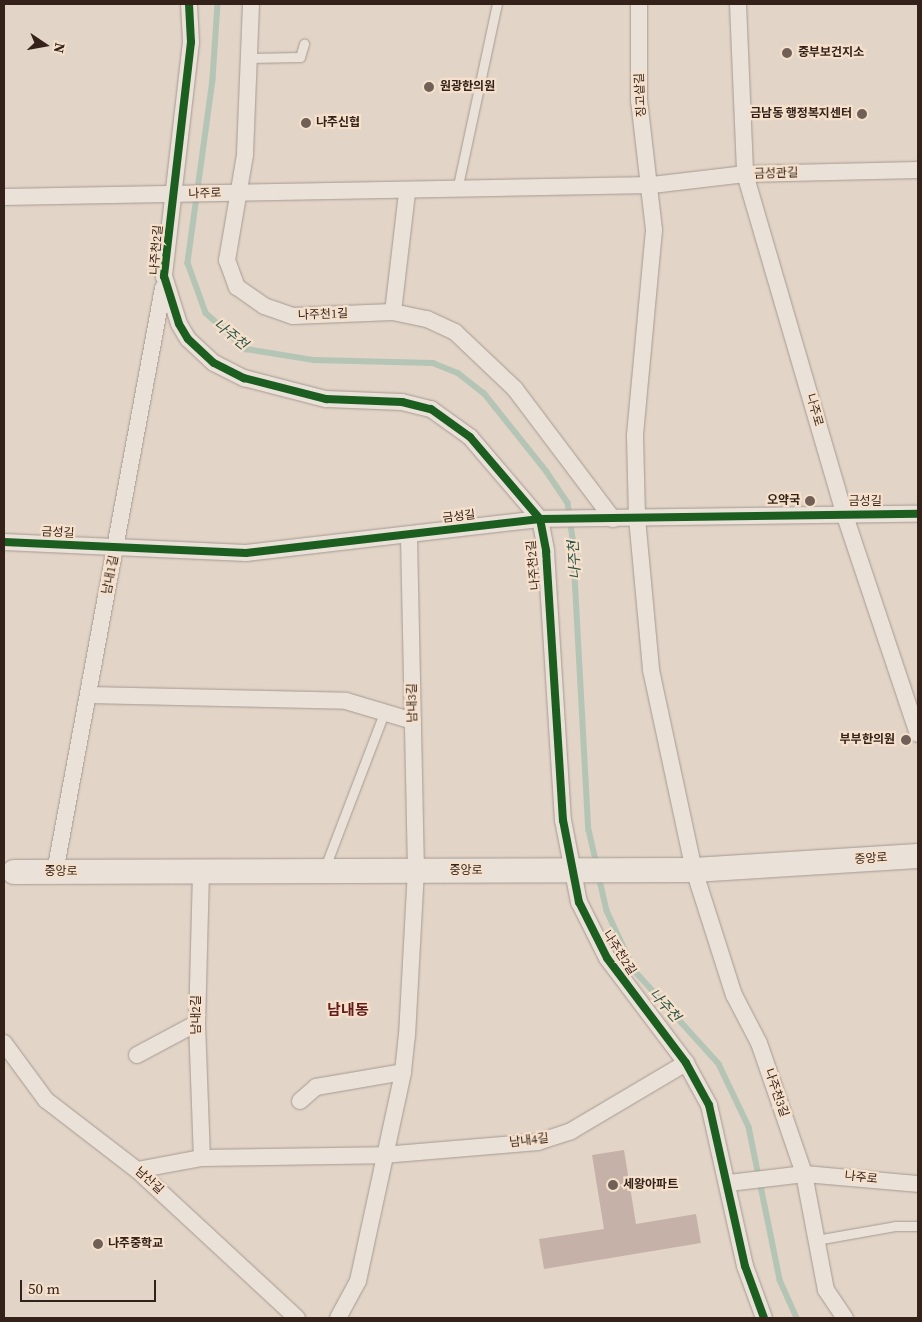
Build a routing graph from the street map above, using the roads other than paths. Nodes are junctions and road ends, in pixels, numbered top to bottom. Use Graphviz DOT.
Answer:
graph roads {
  1 [pos="189,4"];
  2 [pos="250,4"];
  3 [pos="496,4"];
  4 [pos="640,4"];
  5 [pos="738,4"];
  6 [pos="304,44"];
  7 [pos="250,58"];
  8 [pos="918,170"];
  9 [pos="745,174"];
  10 [pos="652,186"];
  11 [pos="457,190"];
  12 [pos="407,192"];
  13 [pos="238,193"];
  14 [pos="178,195"];
  15 [pos="4,197"];
  16 [pos="164,276"];
  17 [pos="393,312"];
  18 [pos="844,513"];
  19 [pos="918,514"];
  20 [pos="613,518"];
  21 [pos="637,518"];
  22 [pos="540,519"];
  23 [pos="409,535"];
  24 [pos="4,542"];
  25 [pos="116,548"];
  26 [pos="88,695"];
  27 [pos="384,712"];
  28 [pos="413,721"];
  29 [pos="918,734"];
  30 [pos="918,856"];
  31 [pos="683,870"];
  32 [pos="7,871"];
  33 [pos="324,871"];
  34 [pos="416,871"];
  35 [pos="576,871"];
  36 [pos="55,872"];
  37 [pos="201,872"];
  38 [pos="196,1023"];
  39 [pos="4,1043"];
  40 [pos="137,1055"];
  41 [pos="686,1063"];
  42 [pos="403,1072"];
  43 [pos="300,1101"];
  44 [pos="383,1155"];
  45 [pos="202,1158"];
  46 [pos="138,1170"];
  47 [pos="804,1174"];
  48 [pos="729,1183"];
  49 [pos="918,1184"];
  50 [pos="918,1226"];
  51 [pos="816,1240"];
  52 [pos="297,1318"];
  53 [pos="338,1318"];
  54 [pos="764,1318"];
  55 [pos="845,1318"];
  1 -- 14 [label="street, 나주천2길"];
  2 -- 7 [label="street, 나주천1길"];
  3 -- 11 [label="lane"];
  4 -- 10 [label="street, 징고샅길"];
  5 -- 9 [label="street, 금성관길"];
  6 -- 7 [label="lane"];
  7 -- 13 [label="street, 나주천1길"];
  8 -- 9 [label="street, 금성관길"];
  9 -- 10 [label="street, 나주로"];
  9 -- 18 [label="street, 나주로"];
  10 -- 11 [label="street, 나주로"];
  10 -- 21 [label="street"];
  11 -- 12 [label="street, 나주로"];
  12 -- 13 [label="street, 나주로"];
  12 -- 17 [label="street"];
  13 -- 14 [label="street, 나주로"];
  13 -- 17 [label="street, 나주천1길"];
  14 -- 15 [label="street, 나주로"];
  14 -- 16 [label="street, 나주천2길"];
  16 -- 22 [label="street, 나주천2길"];
  16 -- 25 [label="street, 남내1길"];
  17 -- 20 [label="street, 나주천1길"];
  18 -- 19 [label="street, 금성길"];
  18 -- 21 [label="street, 금성길"];
  18 -- 29 [label="street, 나주로"];
  20 -- 21 [label="street, 금성길"];
  20 -- 22 [label="street, 금성길"];
  21 -- 31 [label="street"];
  22 -- 23 [label="street, 금성길"];
  22 -- 35 [label="street, 나주천2길"];
  23 -- 25 [label="street, 금성길"];
  23 -- 28 [label="street, 남내3길"];
  24 -- 25 [label="street, 금성길"];
  25 -- 26 [label="street, 남내1길"];
  26 -- 27 [label="street"];
  26 -- 36 [label="street, 남내1길"];
  27 -- 28 [label="street"];
  27 -- 33 [label="lane"];
  28 -- 34 [label="street, 남내3길"];
  30 -- 31 [label="street, 중앙로"];
  31 -- 35 [label="street, 중앙로"];
  31 -- 47 [label="street, 나주천3길"];
  32 -- 36 [label="street, 중앙로"];
  33 -- 34 [label="street, 중앙로"];
  33 -- 37 [label="street, 중앙로"];
  34 -- 35 [label="street, 중앙로"];
  34 -- 42 [label="street"];
  35 -- 41 [label="street, 나주천2길"];
  36 -- 37 [label="street, 중앙로"];
  37 -- 38 [label="street, 남내2길"];
  38 -- 40 [label="street"];
  38 -- 45 [label="street, 남내2길"];
  39 -- 46 [label="street, 남산길"];
  41 -- 44 [label="street, 남내4길"];
  41 -- 48 [label="street, 나주천2길"];
  42 -- 43 [label="street"];
  42 -- 44 [label="street"];
  44 -- 45 [label="street, 남내4길"];
  44 -- 53 [label="street"];
  45 -- 46 [label="street, 남내4길"];
  46 -- 52 [label="street, 남산길"];
  47 -- 48 [label="street, 나주로"];
  47 -- 49 [label="street, 나주로"];
  47 -- 51 [label="street, 나주천3길"];
  48 -- 54 [label="street, 나주천2길"];
  50 -- 51 [label="lane"];
  51 -- 55 [label="street, 나주천3길"];
}
